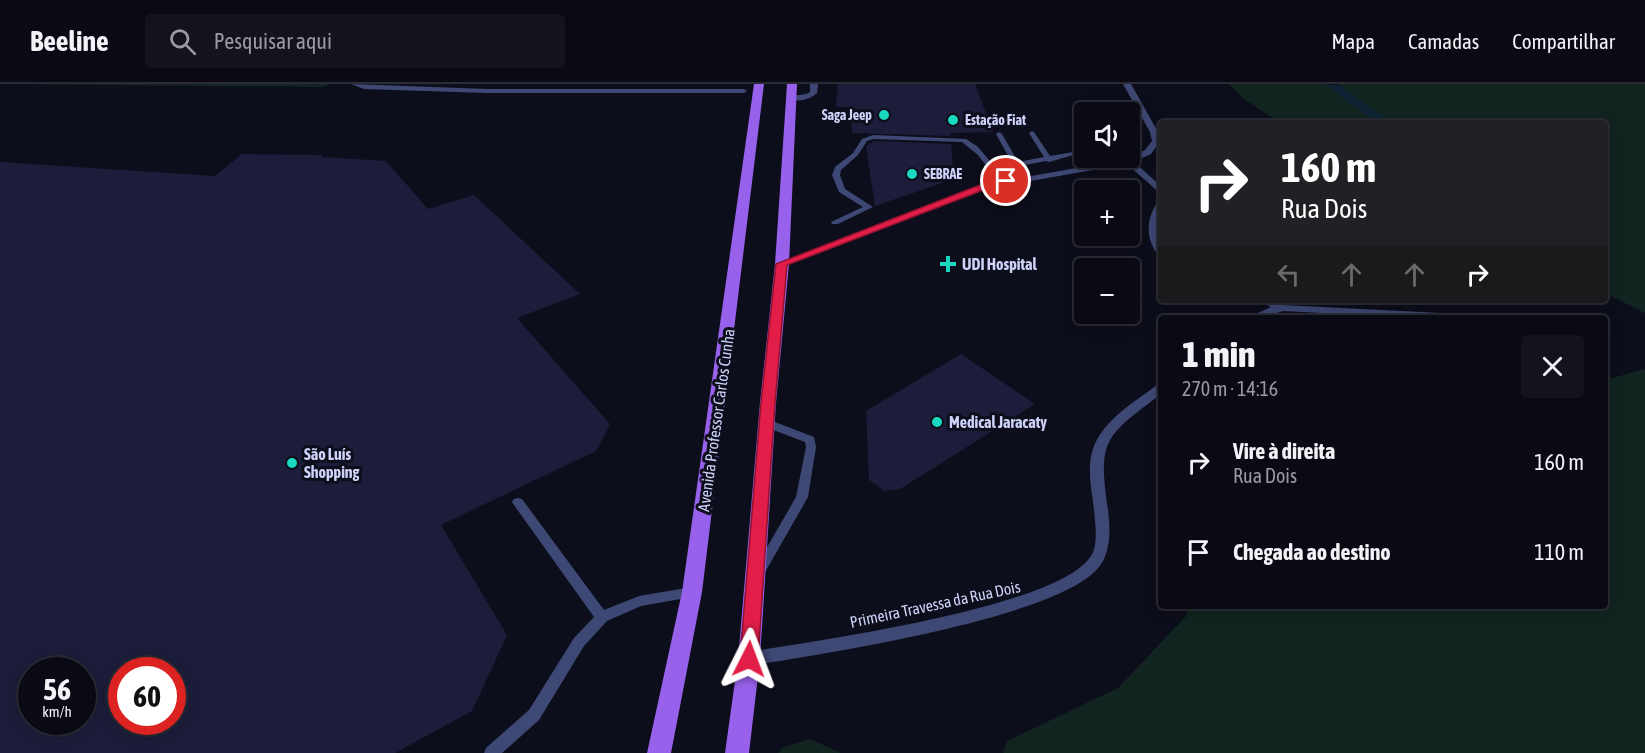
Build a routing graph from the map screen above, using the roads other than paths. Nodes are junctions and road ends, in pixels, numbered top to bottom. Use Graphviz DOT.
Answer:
graph roads {
  1 [pos="354,84"];
  2 [pos="654,84"];
  3 [pos="759,84"];
  4 [pos="814,84"];
  5 [pos="1127,84"];
  6 [pos="745,88"];
  7 [pos="792,91"];
  8 [pos="1137,102"];
  9 [pos="1140,107"];
  10 [pos="1032,133"];
  11 [pos="999,134"];
  12 [pos="1073,154"];
  13 [pos="1140,156"];
  14 [pos="1049,160"];
  15 [pos="1017,166"];
  16 [pos="1086,168"];
  17 [pos="1136,168"];
  18 [pos="990,169"];
  19 [pos="1006,181"];
  20 [pos="1158,188"];
  21 [pos="1158,209"];
  22 [pos="835,222"];
  23 [pos="1158,248"];
  24 [pos="782,264"];
  25 [pos="1269,303"];
  26 [pos="1283,308"];
  27 [pos="1258,315"];
  28 [pos="1421,315"];
  29 [pos="1158,390"];
  30 [pos="766,423"];
  31 [pos="518,502"];
  32 [pos="754,580"];
  33 [pos="692,592"];
  34 [pos="602,617"];
  35 [pos="749,659"];
  36 [pos="492,753"];
  37 [pos="659,753"];
  38 [pos="737,753"];
  1 -- 6 [label="lane"];
  2 -- 6 [label="lane"];
  3 -- 33 [label="main road, Avenida Professor Carlos Cunha"];
  4 -- 7 [label="street"];
  5 -- 8 [label="street"];
  7 -- 24 [label="main road"];
  9 -- 13 [label="street"];
  10 -- 14 [label="lane"];
  11 -- 15 [label="lane"];
  12 -- 14 [label="lane"];
  14 -- 15 [label="lane"];
  15 -- 18 [label="lane"];
  16 -- 19 [label="street"];
  17 -- 20 [label="street"];
  18 -- 19 [label="lane"];
  18 -- 22 [label="lane"];
  19 -- 24 [label="street"];
  21 -- 23 [label="street"];
  24 -- 30 [label="main road"];
  25 -- 26 [label="street"];
  26 -- 27 [label="street"];
  26 -- 28 [label="street"];
  29 -- 35 [label="street, Primeira Travessa da Rua Dois"];
  30 -- 32 [label="main road"];
  30 -- 32 [label="lane"];
  31 -- 34 [label="lane"];
  32 -- 35 [label="main road"];
  33 -- 34 [label="lane"];
  33 -- 37 [label="main road, Avenida Professor Carlos Cunha"];
  34 -- 36 [label="lane"];
  35 -- 38 [label="main road"];
}
